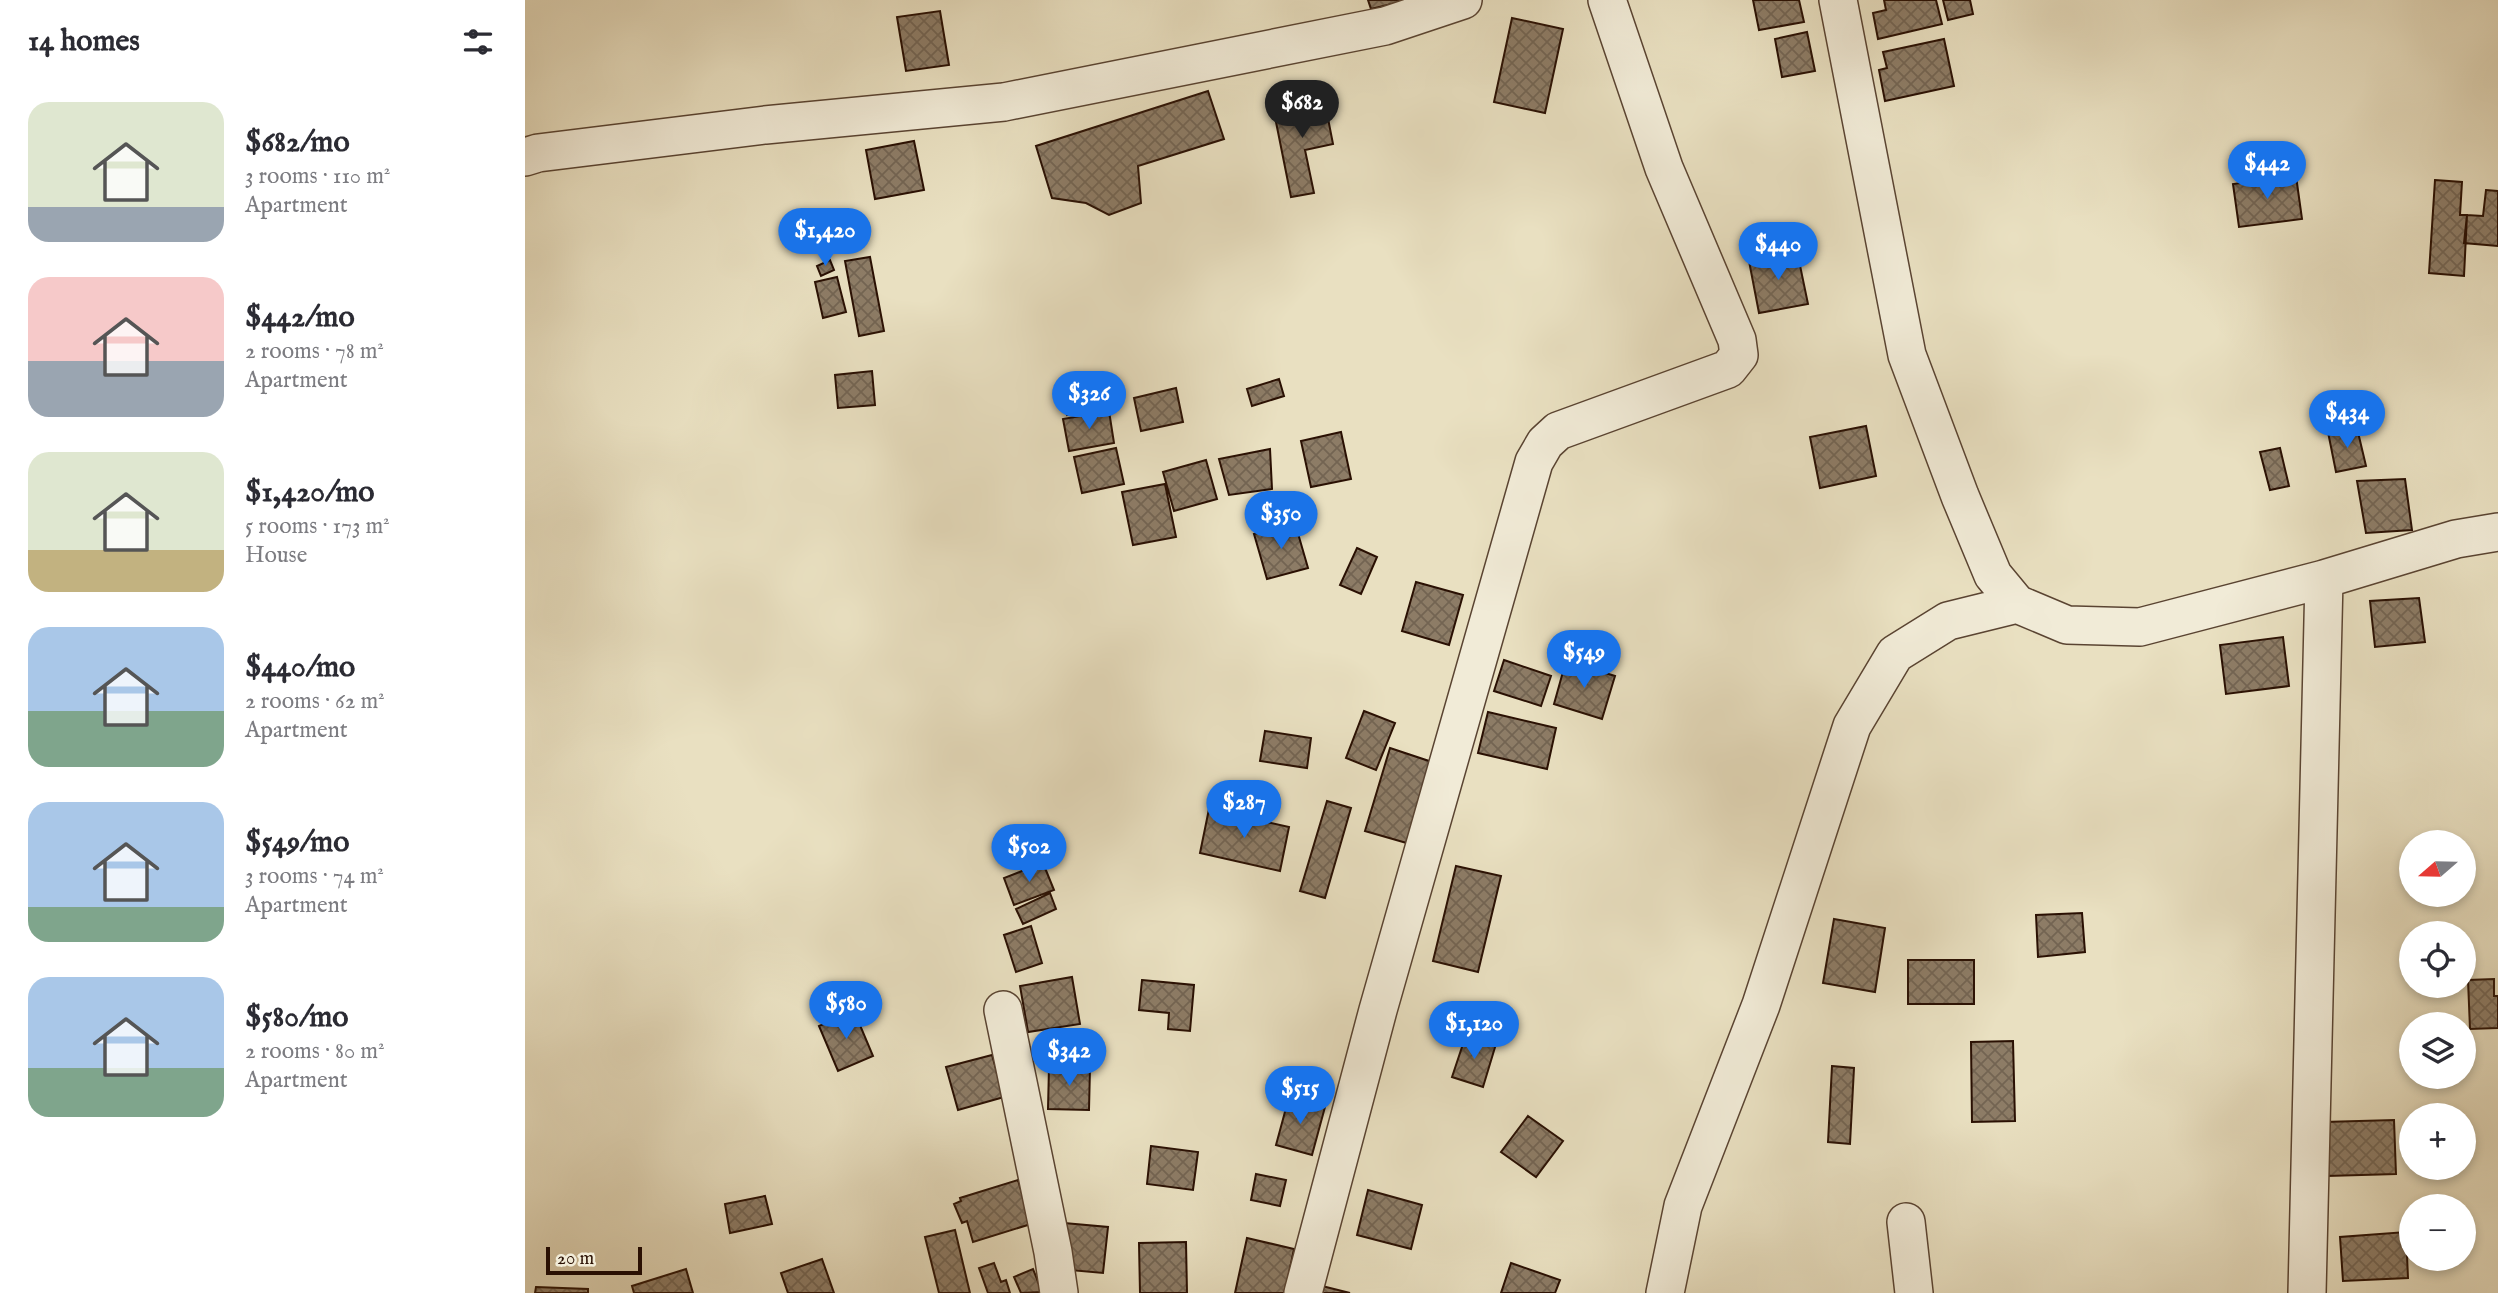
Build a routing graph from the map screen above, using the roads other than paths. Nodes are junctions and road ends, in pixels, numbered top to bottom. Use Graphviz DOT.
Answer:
graph roads {
  1 [pos="1462,0"];
  2 [pos="1607,0"];
  3 [pos="1838,0"];
  4 [pos="525,157"];
  5 [pos="2498,532"];
  6 [pos="2324,579"];
  7 [pos="2017,604"];
  8 [pos="1003,1010"];
  9 [pos="1906,1222"];
  10 [pos="1059,1293"];
  11 [pos="1303,1293"];
  12 [pos="1665,1293"];
  13 [pos="1914,1293"];
  14 [pos="2307,1293"];
  1 -- 4 [label="street"];
  2 -- 11 [label="street"];
  3 -- 7 [label="street"];
  5 -- 6 [label="street"];
  6 -- 7 [label="street"];
  6 -- 14 [label="street"];
  7 -- 12 [label="street"];
  8 -- 10 [label="street"];
  9 -- 13 [label="street"];
}
